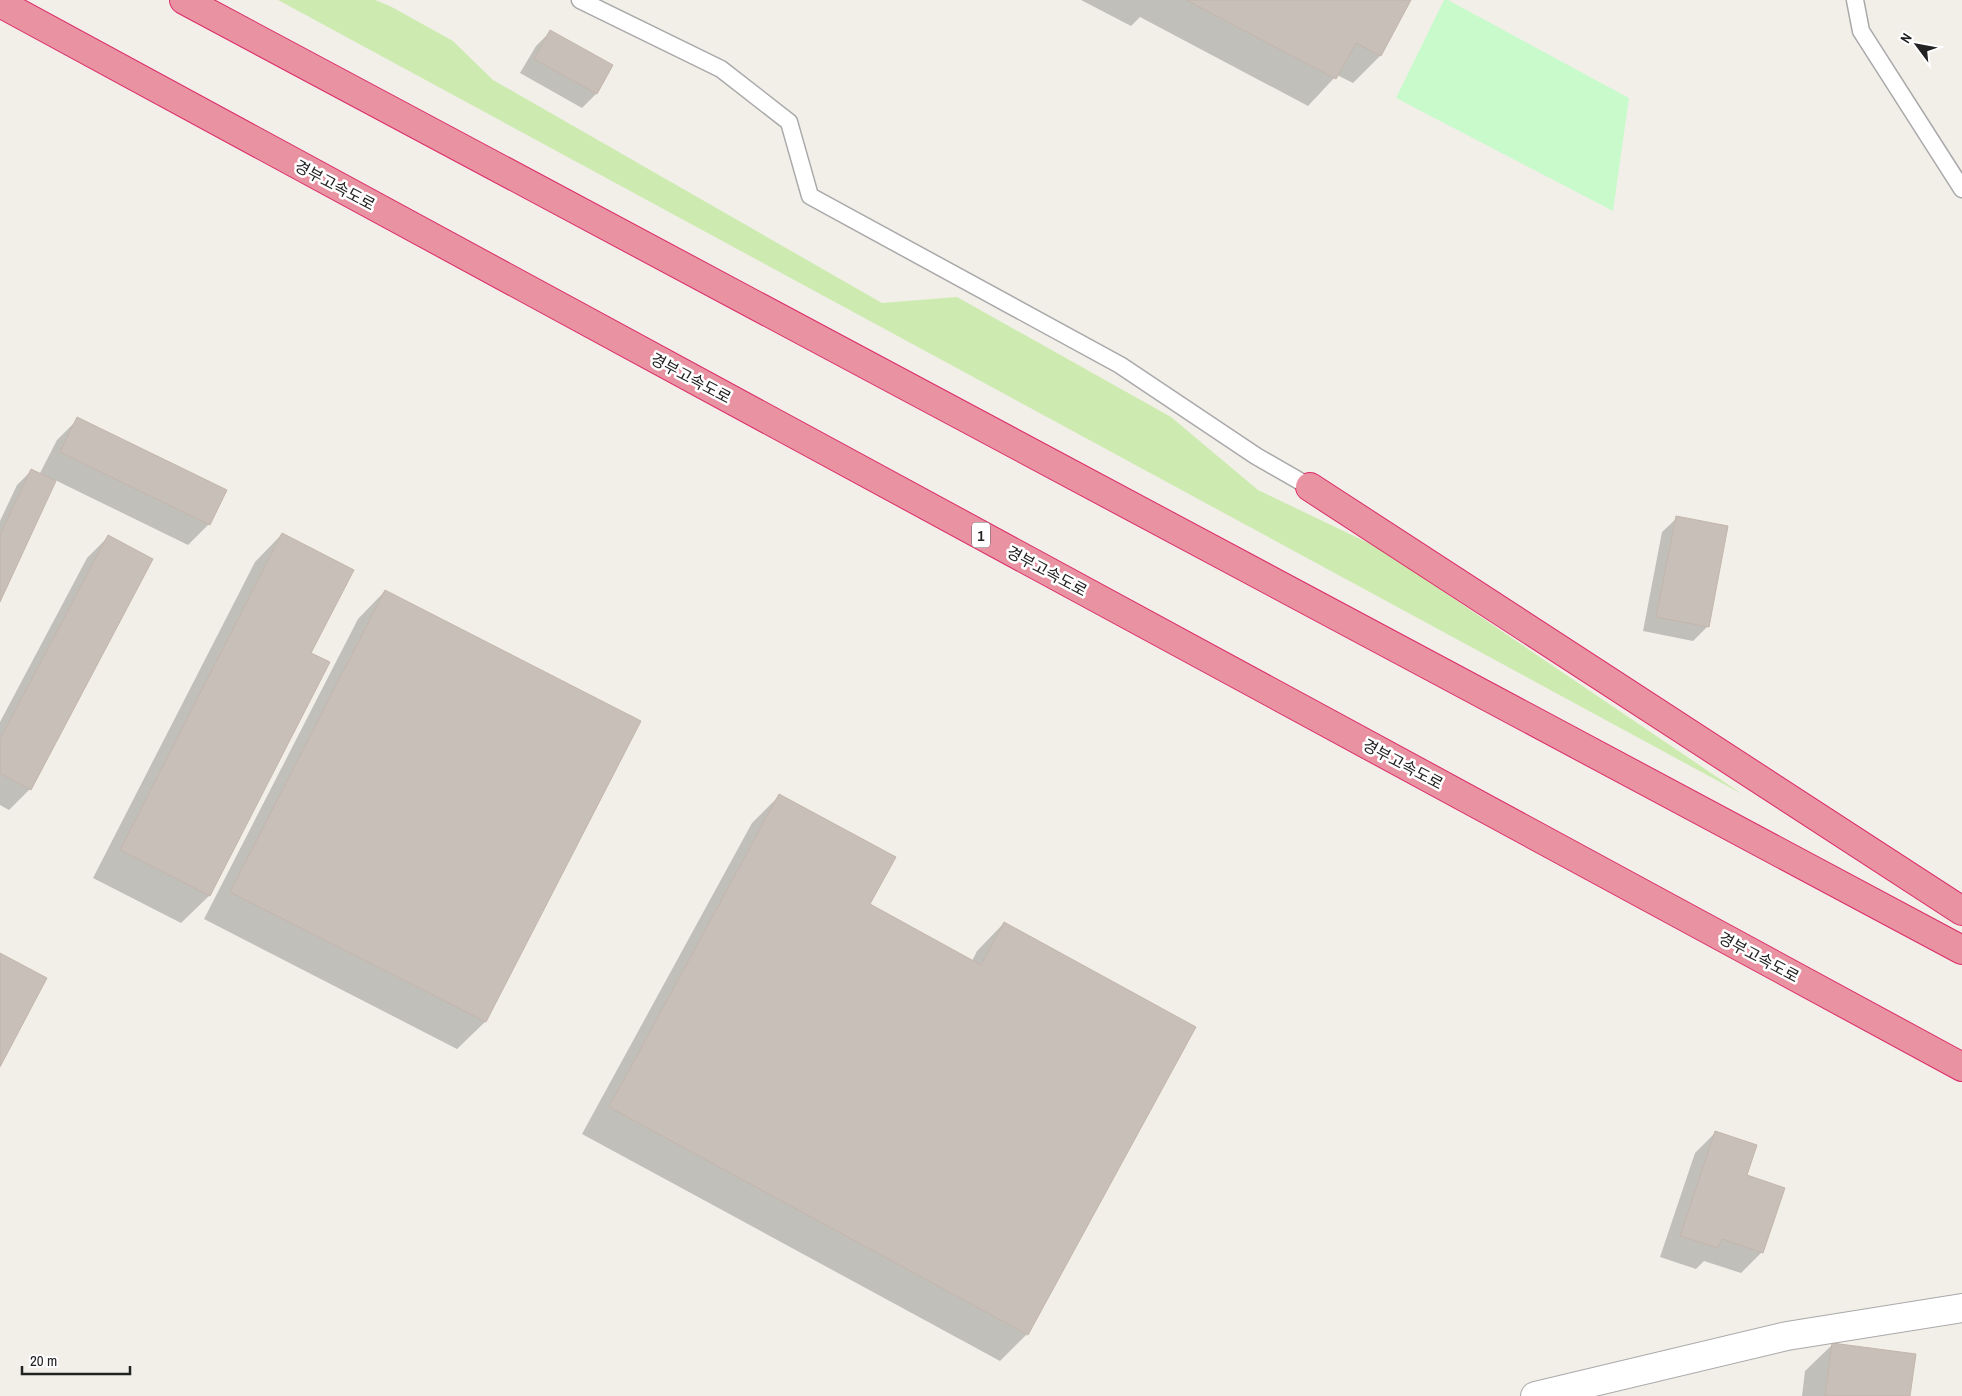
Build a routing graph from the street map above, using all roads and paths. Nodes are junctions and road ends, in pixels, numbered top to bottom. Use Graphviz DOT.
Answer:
graph roads {
  1 [pos="184,0"];
  2 [pos="580,0"];
  3 [pos="1855,0"];
  4 [pos="0,3"];
  5 [pos="1962,189"];
  6 [pos="1310,487"];
  7 [pos="1962,911"];
  8 [pos="1962,950"];
  9 [pos="1962,1067"];
  10 [pos="1962,1308"];
  11 [pos="1535,1396"];
  1 -- 8 [label="highway"];
  2 -- 6 [label="lane"];
  3 -- 5 [label="lane"];
  4 -- 9 [label="highway, 경부고속도로 / 1"];
  6 -- 7 [label="highway"];
  10 -- 11 [label="street"];
}
